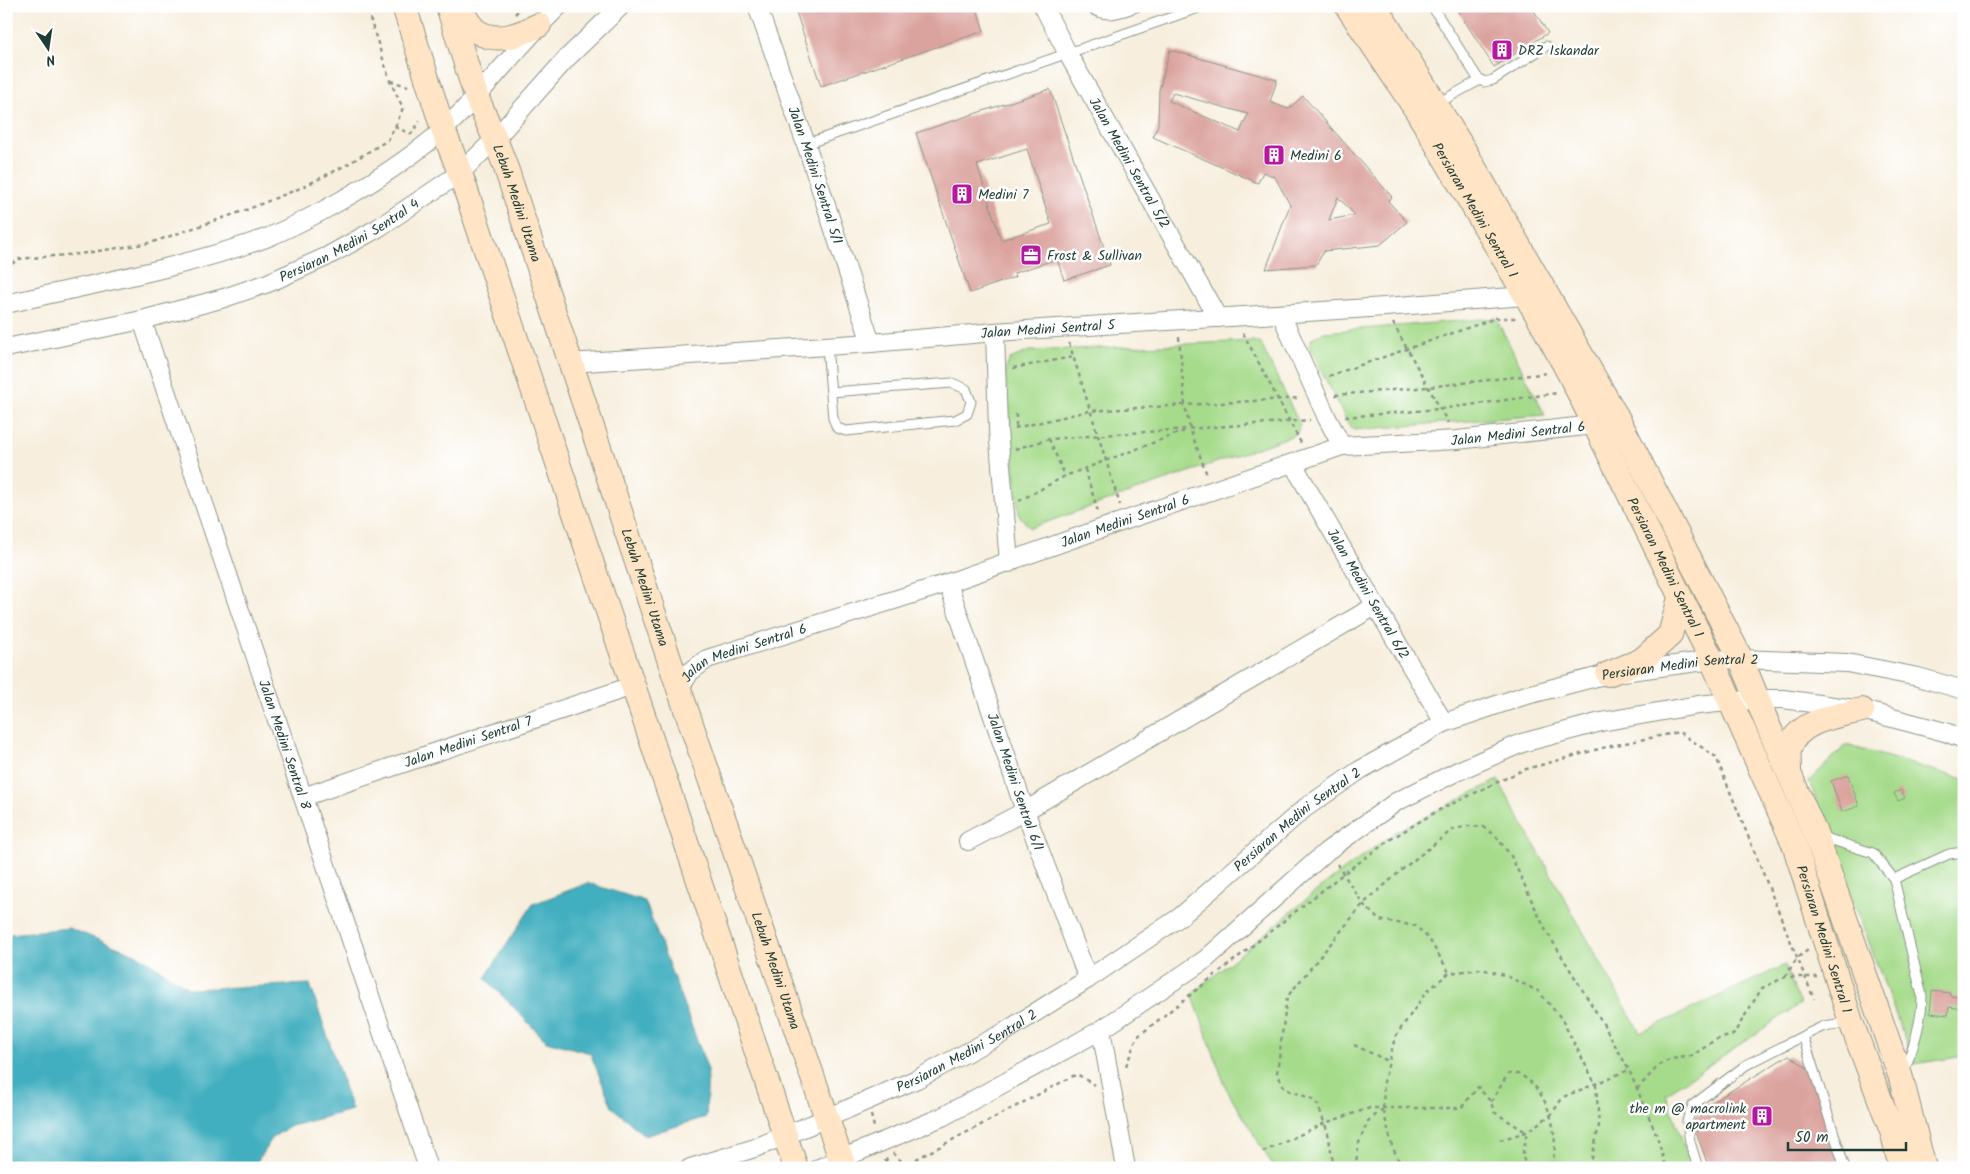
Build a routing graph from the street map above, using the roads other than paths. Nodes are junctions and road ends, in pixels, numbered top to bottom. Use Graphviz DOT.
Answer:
graph roads {
  1 [pos="404,6"];
  2 [pos="448,6"];
  3 [pos="459,6"];
  4 [pos="560,6"];
  5 [pos="621,6"];
  6 [pos="757,6"];
  7 [pos="1043,6"];
  8 [pos="1087,6"];
  9 [pos="1139,6"];
  10 [pos="1204,6"];
  11 [pos="1347,6"];
  12 [pos="1375,6"];
  13 [pos="1432,6"];
  14 [pos="539,25"];
  15 [pos="1546,46"];
  16 [pos="1068,54"];
  17 [pos="1480,80"];
  18 [pos="476,96"];
  19 [pos="1435,104"];
  20 [pos="443,129"];
  21 [pos="495,138"];
  22 [pos="806,144"];
  23 [pos="460,174"];
  24 [pos="1525,296"];
  25 [pos="6,304"];
  26 [pos="1281,314"];
  27 [pos="1226,317"];
  28 [pos="142,320"];
  29 [pos="995,332"];
  30 [pos="871,343"];
  31 [pos="827,346"];
  32 [pos="6,348"];
  33 [pos="569,363"];
  34 [pos="831,392"];
  35 [pos="1594,425"];
  36 [pos="1342,446"];
  37 [pos="1300,461"];
  38 [pos="1009,563"];
  39 [pos="948,583"];
  40 [pos="1680,598"];
  41 [pos="1375,606"];
  42 [pos="1741,659"];
  43 [pos="1712,660"];
  44 [pos="1608,674"];
  45 [pos="632,686"];
  46 [pos="679,688"];
  47 [pos="1964,690"];
  48 [pos="1757,699"];
  49 [pos="1729,701"];
  50 [pos="1862,710"];
  51 [pos="1444,723"];
  52 [pos="1964,739"];
  53 [pos="1789,770"];
  54 [pos="303,797"];
  55 [pos="1025,811"];
  56 [pos="1816,835"];
  57 [pos="968,841"];
  58 [pos="1964,852"];
  59 [pos="1894,879"];
  60 [pos="1088,980"];
  61 [pos="1851,1022"];
  62 [pos="1101,1030"];
  63 [pos="1803,1036"];
  64 [pos="1901,1078"];
  65 [pos="827,1118"];
  66 [pos="785,1135"];
  67 [pos="842,1164"];
  68 [pos="428,1168"];
  69 [pos="690,1168"];
  70 [pos="796,1168"];
  71 [pos="819,1168"];
  72 [pos="1126,1168"];
  73 [pos="1698,1168"];
  74 [pos="1845,1168"];
  75 [pos="1901,1168"];
  76 [pos="1924,1168"];
  1 -- 20 [label="street"];
  2 -- 18 [label="street, Lebuh Medini Utama"];
  3 -- 14 [label="street"];
  4 -- 14 [label="street"];
  5 -- 21 [label="street, Persiaran Medini Sentral 4"];
  6 -- 22 [label="street, Jalan Medini Sentral 5/1"];
  7 -- 16 [label="street, Jalan Medini Sentral 5/2"];
  8 -- 9 [label="lane"];
  10 -- 16 [label="lane"];
  11 -- 24 [label="street, Persiaran Medini Sentral 1"];
  12 -- 19 [label="street, Persiaran Medini Sentral 1"];
  13 -- 17 [label="lane"];
  14 -- 18 [label="street"];
  15 -- 17 [label="lane"];
  16 -- 22 [label="lane"];
  16 -- 27 [label="street, Jalan Medini Sentral 5/2"];
  17 -- 19 [label="lane"];
  18 -- 20 [label="street"];
  18 -- 21 [label="street, Lebuh Medini Utama"];
  19 -- 42 [label="street, Persiaran Medini Sentral 1"];
  20 -- 23 [label="street"];
  20 -- 25 [label="street"];
  21 -- 23 [label="street, Persiaran Medini Sentral 4"];
  21 -- 33 [label="street, Lebuh Medini Utama"];
  22 -- 30 [label="street, Jalan Medini Sentral 5/1"];
  23 -- 28 [label="street, Persiaran Medini Sentral 4"];
  23 -- 45 [label="street"];
  24 -- 26 [label="street, Jalan Medini Sentral 5"];
  24 -- 35 [label="street, Persiaran Medini Sentral 1"];
  26 -- 27 [label="street, Jalan Medini Sentral 5"];
  26 -- 36 [label="street"];
  27 -- 29 [label="street, Jalan Medini Sentral 5"];
  28 -- 32 [label="street, Persiaran Medini Sentral 4"];
  28 -- 54 [label="street, Jalan Medini Sentral 8"];
  29 -- 30 [label="street, Jalan Medini Sentral 5"];
  29 -- 38 [label="street"];
  30 -- 31 [label="street, Jalan Medini Sentral 5"];
  31 -- 33 [label="street, Jalan Medini Sentral 5"];
  31 -- 34 [label="lane"];
  33 -- 46 [label="street, Lebuh Medini Utama"];
  34 -- 34 [label="lane"];
  35 -- 36 [label="street, Jalan Medini Sentral 6"];
  35 -- 40 [label="street, Persiaran Medini Sentral 1"];
  36 -- 37 [label="street, Jalan Medini Sentral 6"];
  37 -- 38 [label="street, Jalan Medini Sentral 6"];
  37 -- 41 [label="street, Jalan Medini Sentral 6/2"];
  38 -- 39 [label="street, Jalan Medini Sentral 6"];
  39 -- 46 [label="street, Jalan Medini Sentral 6"];
  39 -- 55 [label="street, Jalan Medini Sentral 6/1"];
  40 -- 43 [label="street, Persiaran Medini Sentral 1"];
  40 -- 44 [label="street"];
  41 -- 51 [label="street, Jalan Medini Sentral 6/2"];
  41 -- 55 [label="street"];
  42 -- 43 [label="street, Persiaran Medini Sentral 2"];
  42 -- 47 [label="street, Persiaran Medini Sentral 2"];
  42 -- 48 [label="street, Persiaran Medini Sentral 1"];
  43 -- 44 [label="street, Persiaran Medini Sentral 2"];
  43 -- 49 [label="street, Persiaran Medini Sentral 1"];
  44 -- 51 [label="street, Persiaran Medini Sentral 2"];
  45 -- 54 [label="street, Jalan Medini Sentral 7"];
  45 -- 66 [label="street"];
  46 -- 65 [label="street, Lebuh Medini Utama"];
  48 -- 49 [label="street"];
  48 -- 50 [label="street"];
  48 -- 53 [label="street, Persiaran Medini Sentral 1"];
  49 -- 61 [label="street, Persiaran Medini Sentral 1"];
  49 -- 62 [label="street"];
  50 -- 52 [label="street"];
  50 -- 53 [label="street"];
  51 -- 60 [label="street, Persiaran Medini Sentral 2"];
  53 -- 56 [label="street, Persiaran Medini Sentral 1"];
  54 -- 68 [label="street, Jalan Medini Sentral 8"];
  55 -- 57 [label="street"];
  55 -- 60 [label="street, Jalan Medini Sentral 6/1"];
  56 -- 59 [label="lane"];
  56 -- 64 [label="street, Persiaran Medini Sentral 1"];
  58 -- 59 [label="lane"];
  59 -- 64 [label="lane"];
  60 -- 65 [label="street, Persiaran Medini Sentral 2"];
  61 -- 63 [label="lane"];
  61 -- 75 [label="street, Persiaran Medini Sentral 1"];
  62 -- 67 [label="street"];
  62 -- 72 [label="street"];
  63 -- 73 [label="lane"];
  63 -- 74 [label="lane"];
  64 -- 76 [label="street, Persiaran Medini Sentral 1"];
  65 -- 66 [label="street, Persiaran Medini Sentral 2"];
  65 -- 67 [label="street, Lebuh Medini Utama"];
  66 -- 69 [label="street, Persiaran Medini Sentral 2"];
  66 -- 70 [label="street"];
  67 -- 71 [label="street"];
}
